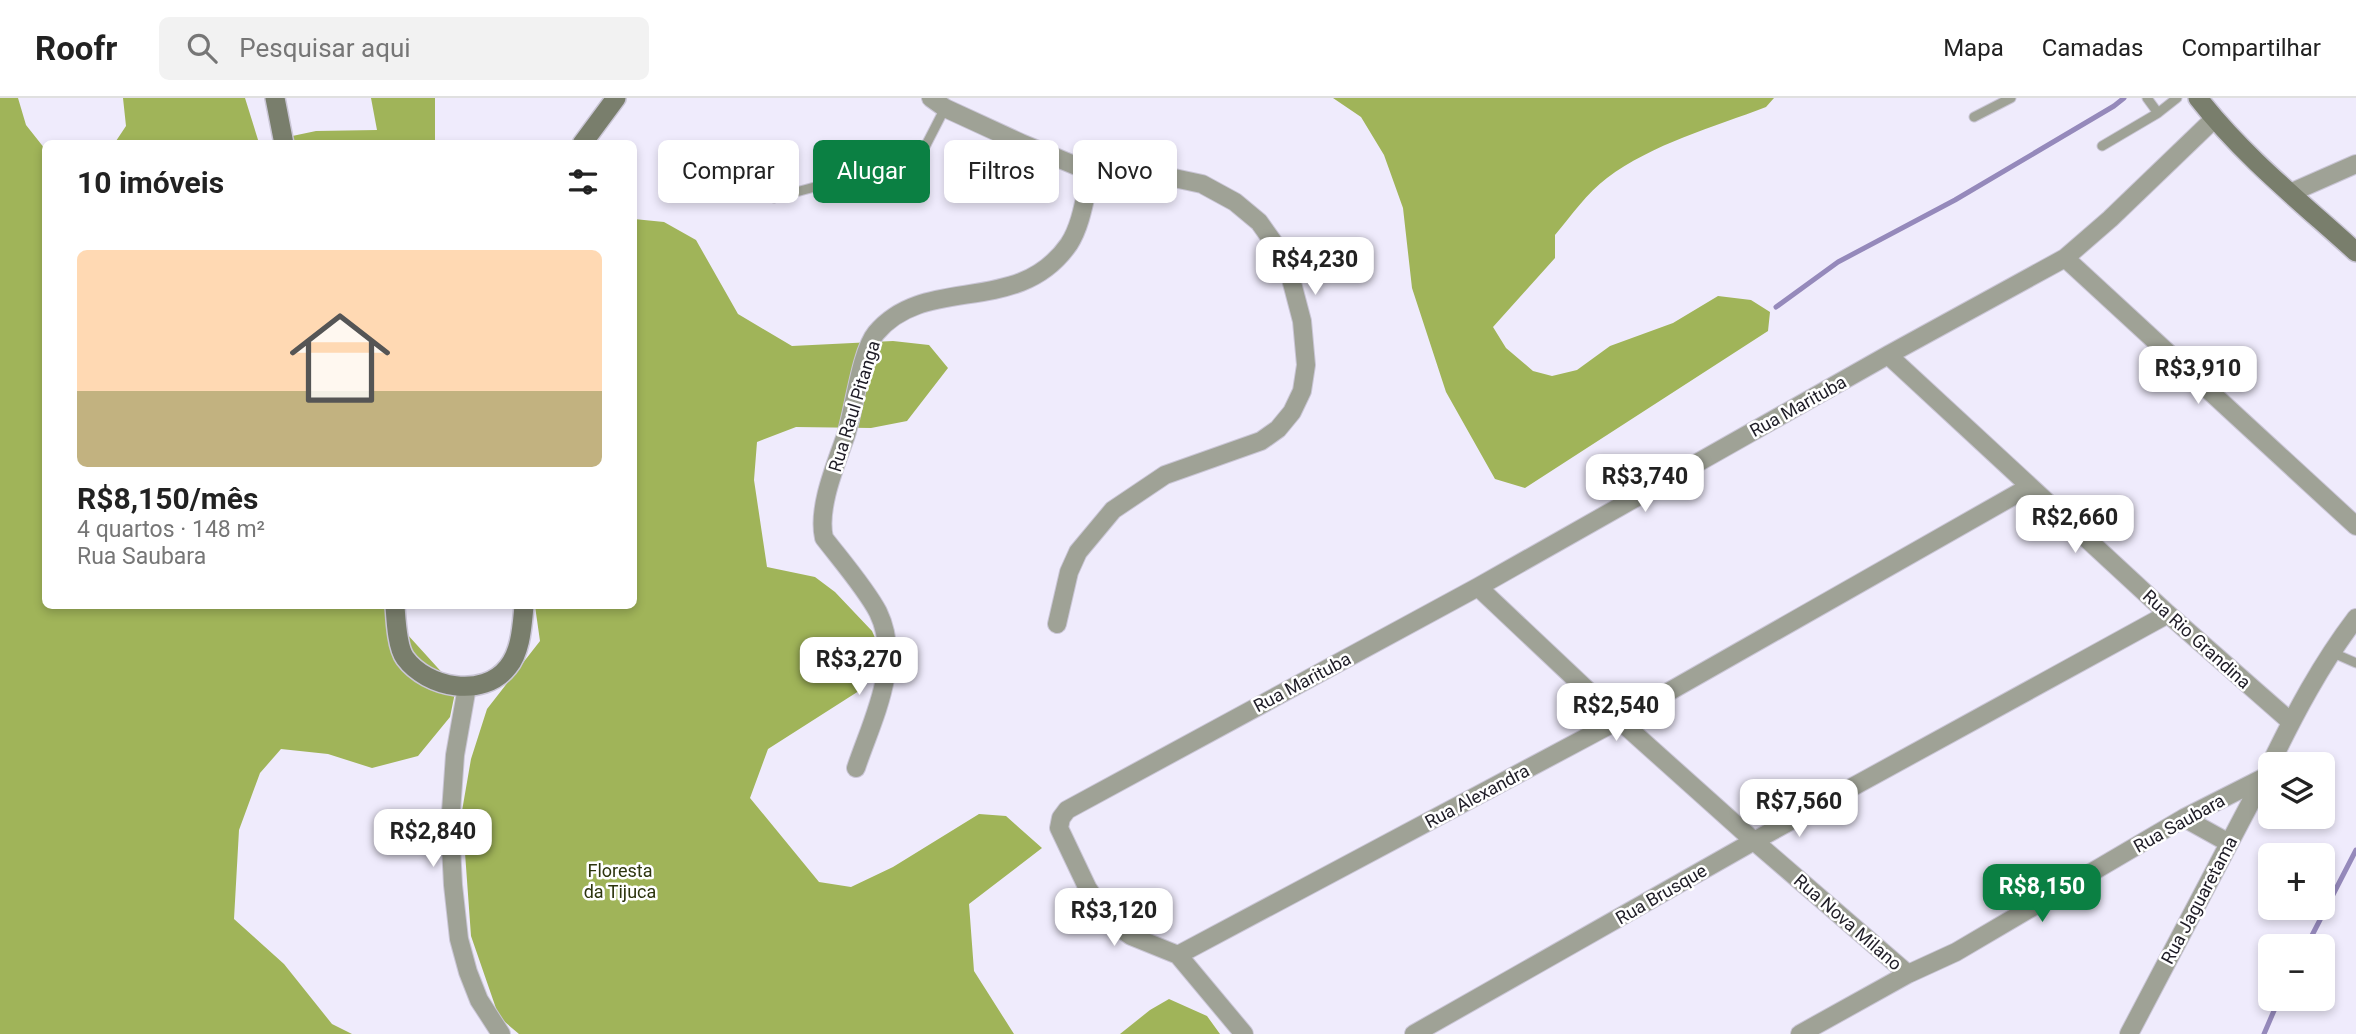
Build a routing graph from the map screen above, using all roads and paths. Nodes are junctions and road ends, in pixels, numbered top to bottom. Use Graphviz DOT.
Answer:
graph roads {
  1 [pos="275,98"];
  2 [pos="616,98"];
  3 [pos="2011,98"];
  4 [pos="2147,98"];
  5 [pos="2177,98"];
  6 [pos="2198,98"];
  7 [pos="938,103"];
  8 [pos="2158,113"];
  9 [pos="1974,117"];
  10 [pos="2214,119"];
  11 [pos="283,140"];
  12 [pos="585,140"];
  13 [pos="2102,146"];
  14 [pos="2356,164"];
  15 [pos="1073,165"];
  16 [pos="1177,179"];
  17 [pos="799,191"];
  18 [pos="2290,193"];
  19 [pos="1082,203"];
  20 [pos="2356,252"];
  21 [pos="2065,258"];
  22 [pos="1888,355"];
  23 [pos="2029,487"];
  24 [pos="2356,526"];
  25 [pos="1478,587"];
  26 [pos="395,609"];
  27 [pos="524,609"];
  28 [pos="2168,614"];
  29 [pos="2356,618"];
  30 [pos="1057,624"];
  31 [pos="2330,652"];
  32 [pos="2356,663"];
  33 [pos="467,687"];
  34 [pos="1619,720"];
  35 [pos="2291,722"];
  36 [pos="2276,752"];
  37 [pos="856,768"];
  38 [pos="2258,775"];
  39 [pos="2258,788"];
  40 [pos="2184,818"];
  41 [pos="1754,841"];
  42 [pos="2229,843"];
  43 [pos="1178,956"];
  44 [pos="1908,974"];
  45 [pos="501,1034"];
  46 [pos="1244,1034"];
  47 [pos="1414,1034"];
  48 [pos="1800,1034"];
  49 [pos="2129,1034"];
  1 -- 11 [label="main road"];
  2 -- 12 [label="main road"];
  3 -- 9 [label="lane"];
  4 -- 8 [label="lane"];
  5 -- 8 [label="lane"];
  6 -- 10 [label="main road"];
  7 -- 15 [label="street"];
  7 -- 17 [label="lane"];
  8 -- 13 [label="lane"];
  10 -- 18 [label="main road"];
  10 -- 21 [label="street, Rua Marituba"];
  14 -- 18 [label="street"];
  16 -- 30 [label="street"];
  18 -- 20 [label="main road"];
  19 -- 37 [label="street, Rua Raul Pitanga"];
  21 -- 22 [label="street, Rua Marituba"];
  21 -- 24 [label="street"];
  22 -- 23 [label="street, Rua Rio Grandina"];
  22 -- 25 [label="street, Rua Marituba"];
  23 -- 28 [label="street, Rua Rio Grandina"];
  23 -- 34 [label="street, Rua Alexandra"];
  25 -- 34 [label="street, Rua Nova Milano"];
  25 -- 43 [label="street, Rua Marituba"];
  26 -- 33 [label="main road"];
  27 -- 33 [label="main road"];
  28 -- 35 [label="street, Rua Rio Grandina"];
  28 -- 41 [label="street, Rua Brusque"];
  29 -- 31 [label="street, Rua Jaguaretama"];
  31 -- 32 [label="lane"];
  31 -- 35 [label="street, Rua Jaguaretama"];
  33 -- 45 [label="street"];
  34 -- 41 [label="street, Rua Nova Milano"];
  34 -- 43 [label="street, Rua Alexandra"];
  35 -- 36 [label="street, Rua Jaguaretama"];
  38 -- 40 [label="street, Rua Saubara"];
  39 -- 42 [label="street, Rua Jaguaretama"];
  40 -- 42 [label="street"];
  40 -- 44 [label="street, Rua Saubara"];
  41 -- 44 [label="street, Rua Nova Milano"];
  41 -- 47 [label="street, Rua Brusque"];
  42 -- 49 [label="street, Rua Jaguaretama"];
  43 -- 46 [label="street"];
  44 -- 48 [label="street, Rua Saubara"];
}
